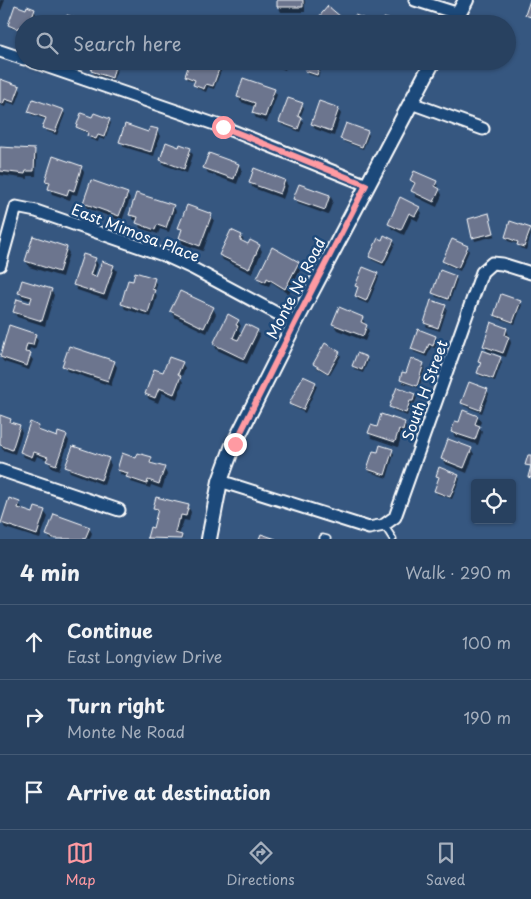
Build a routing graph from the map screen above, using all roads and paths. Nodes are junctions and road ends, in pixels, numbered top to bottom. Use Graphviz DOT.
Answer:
graph roads {
  1 [pos="415,0"];
  2 [pos="466,0"];
  3 [pos="447,15"];
  4 [pos="458,15"];
  5 [pos="0,51"];
  6 [pos="15,56"];
  7 [pos="57,70"];
  8 [pos="428,70"];
  9 [pos="411,102"];
  10 [pos="483,129"];
  11 [pos="366,185"];
  12 [pos="0,265"];
  13 [pos="531,273"];
  14 [pos="295,323"];
  15 [pos="0,470"];
  16 [pos="220,481"];
  17 [pos="119,510"];
  18 [pos="384,525"];
  19 [pos="209,539"];
  20 [pos="323,539"];
  21 [pos="327,539"];
  22 [pos="388,539"];
  23 [pos="393,539"];
  1 -- 3 [label="street"];
  2 -- 4 [label="street"];
  5 -- 6 [label="street"];
  7 -- 11 [label="street"];
  8 -- 9 [label="street, Monte Ne Road"];
  9 -- 10 [label="street"];
  9 -- 11 [label="street, Monte Ne Road"];
  11 -- 14 [label="street, Monte Ne Road"];
  12 -- 14 [label="street, East Mimosa Place"];
  13 -- 18 [label="street, South H Street"];
  14 -- 16 [label="street, Monte Ne Road"];
  15 -- 17 [label="street"];
  16 -- 18 [label="street"];
  16 -- 19 [label="street, Monte Ne Road"];
  18 -- 22 [label="lane"];
  18 -- 23 [label="lane"];
  20 -- 21 [label="lane"];
}
